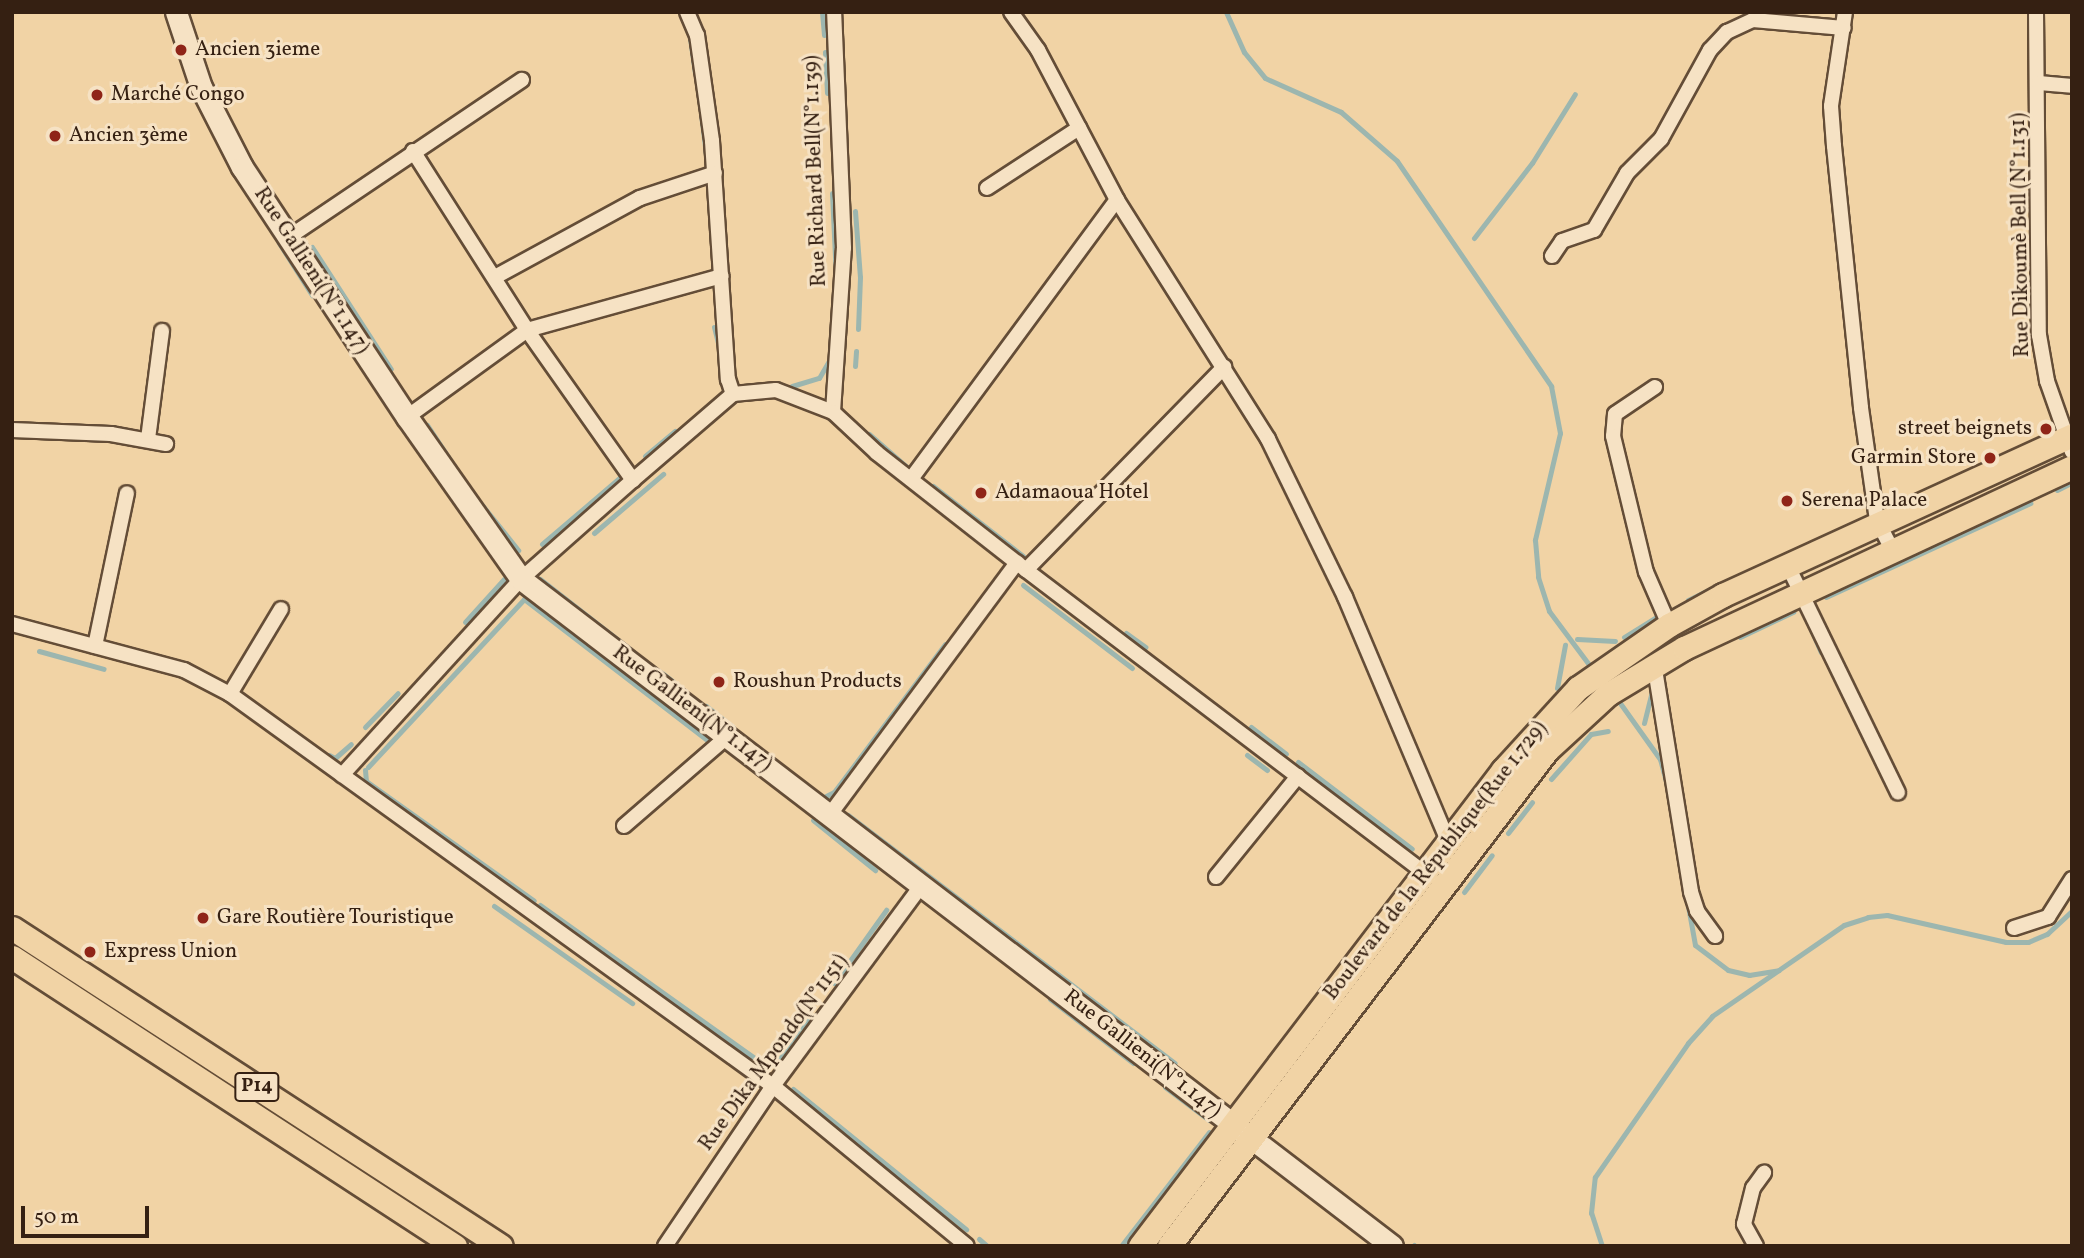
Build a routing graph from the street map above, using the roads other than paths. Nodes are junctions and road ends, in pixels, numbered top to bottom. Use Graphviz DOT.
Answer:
graph roads {
  1 [pos="176,12"];
  2 [pos="687,12"];
  3 [pos="834,12"];
  4 [pos="1011,12"];
  5 [pos="1845,12"];
  6 [pos="2036,12"];
  7 [pos="1844,28"];
  8 [pos="522,80"];
  9 [pos="2039,83"];
  10 [pos="2072,86"];
  11 [pos="1079,128"];
  12 [pos="413,151"];
  13 [pos="715,173"];
  14 [pos="987,188"];
  15 [pos="1117,200"];
  16 [pos="289,237"];
  17 [pos="1552,257"];
  18 [pos="722,276"];
  19 [pos="495,278"];
  20 [pos="527,330"];
  21 [pos="162,331"];
  22 [pos="1224,367"];
  23 [pos="1655,387"];
  24 [pos="733,394"];
  25 [pos="833,412"];
  26 [pos="407,417"];
  27 [pos="12,429"];
  28 [pos="148,439"];
  29 [pos="2070,442"];
  30 [pos="166,443"];
  31 [pos="2072,467"];
  32 [pos="633,480"];
  33 [pos="911,480"];
  34 [pos="127,493"];
  35 [pos="1877,520"];
  36 [pos="1892,549"];
  37 [pos="1787,564"];
  38 [pos="1021,566"];
  39 [pos="522,579"];
  40 [pos="1801,592"];
  41 [pos="281,608"];
  42 [pos="12,624"];
  43 [pos="1669,625"];
  44 [pos="95,646"];
  45 [pos="1654,663"];
  46 [pos="230,694"];
  47 [pos="728,736"];
  48 [pos="342,775"];
  49 [pos="1298,776"];
  50 [pos="1898,793"];
  51 [pos="831,813"];
  52 [pos="624,825"];
  53 [pos="1456,852"];
  54 [pos="1216,877"];
  55 [pos="1434,880"];
  56 [pos="2072,880"];
  57 [pos="920,887"];
  58 [pos="12,928"];
  59 [pos="2014,928"];
  60 [pos="1715,936"];
  61 [pos="12,957"];
  62 [pos="773,1086"];
  63 [pos="1232,1125"];
  64 [pos="1253,1139"];
  65 [pos="1764,1173"];
  66 [pos="455,1246"];
  67 [pos="501,1246"];
  68 [pos="665,1246"];
  69 [pos="967,1246"];
  70 [pos="1140,1246"];
  71 [pos="1169,1246"];
  72 [pos="1392,1246"];
  73 [pos="1756,1246"];
  1 -- 16 [label="main road, Rue Gallieni(N°1.147)"];
  2 -- 13 [label="street"];
  3 -- 25 [label="street, Rue Richard Bell(N°1.139)"];
  4 -- 11 [label="street"];
  5 -- 7 [label="street"];
  6 -- 9 [label="street, Rue Dikoumè Bell (N°1.131)"];
  7 -- 17 [label="street"];
  7 -- 35 [label="street"];
  8 -- 12 [label="street"];
  9 -- 10 [label="street"];
  9 -- 29 [label="street, Rue Dikoumè Bell (N°1.131)"];
  11 -- 14 [label="street"];
  11 -- 15 [label="street"];
  12 -- 16 [label="street"];
  12 -- 19 [label="street"];
  13 -- 18 [label="street"];
  13 -- 19 [label="street"];
  15 -- 22 [label="street"];
  15 -- 33 [label="street"];
  16 -- 26 [label="main road, Rue Gallieni(N°1.147)"];
  18 -- 20 [label="street"];
  18 -- 24 [label="street"];
  19 -- 20 [label="street"];
  20 -- 26 [label="street"];
  20 -- 32 [label="street"];
  21 -- 28 [label="street"];
  22 -- 38 [label="street"];
  22 -- 53 [label="street"];
  23 -- 43 [label="street"];
  24 -- 25 [label="street"];
  24 -- 32 [label="street"];
  25 -- 33 [label="street"];
  26 -- 39 [label="main road, Rue Gallieni(N°1.147)"];
  27 -- 28 [label="street"];
  28 -- 30 [label="street"];
  29 -- 35 [label="main road, Boulevard de la République(Rue 1.729)"];
  31 -- 36 [label="main road, Boulevard de la République(Rue 1.729)"];
  32 -- 39 [label="street"];
  33 -- 38 [label="street"];
  34 -- 44 [label="street"];
  35 -- 36 [label="street"];
  35 -- 37 [label="main road, Boulevard de la République(Rue 1.729)"];
  36 -- 40 [label="main road, Boulevard de la République(Rue 1.729)"];
  37 -- 40 [label="street"];
  37 -- 43 [label="main road, Boulevard de la République(Rue 1.729)"];
  38 -- 49 [label="street"];
  38 -- 51 [label="street"];
  39 -- 47 [label="main road, Rue Gallieni(N°1.147)"];
  39 -- 48 [label="street"];
  40 -- 45 [label="main road, Boulevard de la République(Rue 1.729)"];
  40 -- 50 [label="street"];
  41 -- 46 [label="street"];
  42 -- 44 [label="street"];
  43 -- 53 [label="main road, Boulevard de la République(Rue 1.729)"];
  44 -- 46 [label="street"];
  45 -- 53 [label="main road, Boulevard de la République(Rue 1.729)"];
  45 -- 60 [label="street"];
  46 -- 48 [label="street"];
  47 -- 51 [label="main road, Rue Gallieni(N°1.147)"];
  47 -- 52 [label="street"];
  48 -- 62 [label="street"];
  49 -- 54 [label="street"];
  49 -- 55 [label="street"];
  51 -- 57 [label="main road, Rue Gallieni(N°1.147)"];
  53 -- 55 [label="main road, Boulevard de la République(Rue 1.729)"];
  55 -- 63 [label="main road, Boulevard de la République(Rue 1.729)"];
  55 -- 64 [label="main road, Boulevard de la République(Rue 1.729)"];
  56 -- 59 [label="street"];
  57 -- 62 [label="street, Rue Dika Mpondo(N°1151)"];
  57 -- 63 [label="main road, Rue Gallieni(N°1.147)"];
  58 -- 67 [label="main road, P14"];
  61 -- 66 [label="main road, P14"];
  62 -- 68 [label="street, Rue Dika Mpondo(N°1151)"];
  62 -- 69 [label="street"];
  63 -- 64 [label="main road, Rue Gallieni(N°1.147)"];
  63 -- 70 [label="main road, Boulevard de la République(Rue 1.729)"];
  64 -- 71 [label="main road, Boulevard de la République(Rue 1.729)"];
  64 -- 72 [label="main road, Rue Gallieni(N°1.147)"];
  65 -- 73 [label="street"];
}
